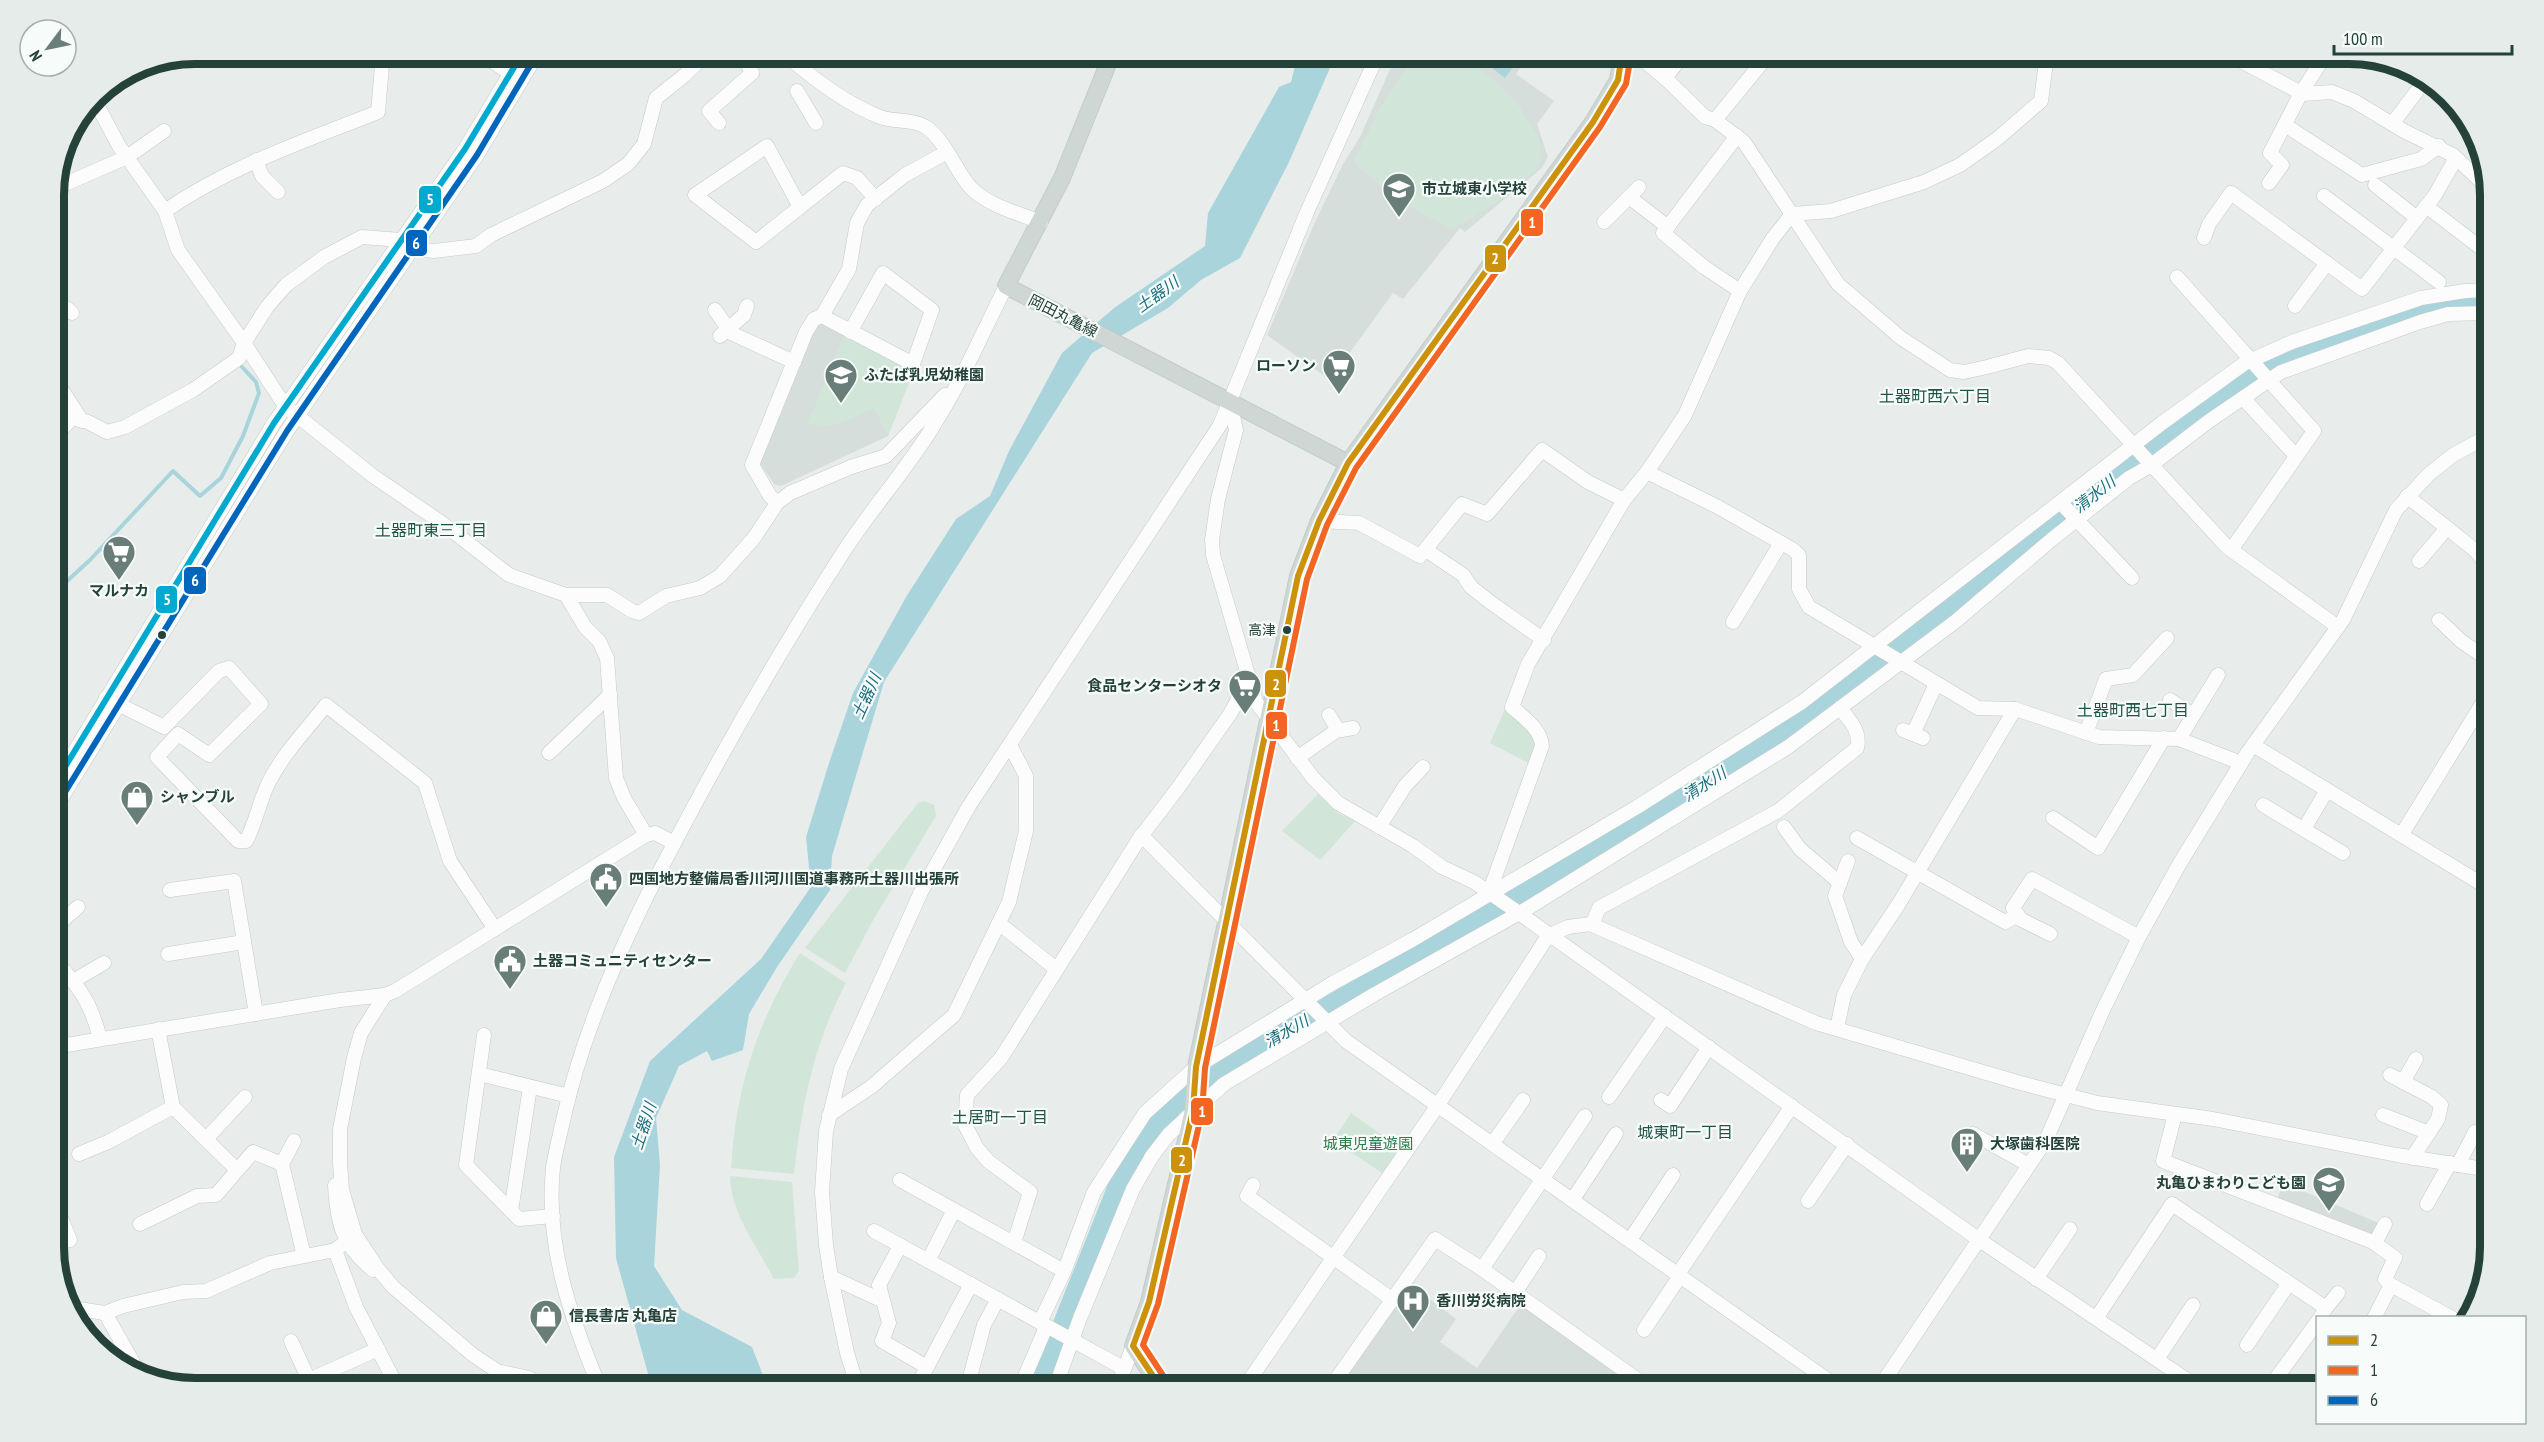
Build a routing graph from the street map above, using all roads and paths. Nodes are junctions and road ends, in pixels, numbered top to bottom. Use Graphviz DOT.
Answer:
graph roads {
  1 [pos="382,65"];
  2 [pos="498,65"];
  3 [pos="518,65"];
  4 [pos="526,65"];
  5 [pos="695,65"];
  6 [pos="748,65"];
  7 [pos="798,65"];
  8 [pos="1108,65"];
  9 [pos="1373,65"];
  10 [pos="1620,65"];
  11 [pos="1649,65"];
  12 [pos="1675,65"];
  13 [pos="1760,65"];
  14 [pos="2046,65"];
  15 [pos="2249,65"];
  16 [pos="2319,65"];
  17 [pos="515,76"];
  18 [pos="1665,78"];
  19 [pos="816,80"];
  20 [pos="2417,91"];
  21 [pos="2301,93"];
  22 [pos="99,108"];
  23 [pos="1715,120"];
  24 [pos="719,123"];
  25 [pos="816,123"];
  26 [pos="2392,124"];
  27 [pos="2285,125"];
  28 [pos="164,131"];
  29 [pos="1737,136"];
  30 [pos="2439,147"];
  31 [pos="946,152"];
  32 [pos="127,157"];
  33 [pos="2456,158"];
  34 [pos="256,160"];
  35 [pos="2478,179"];
  36 [pos="2269,183"];
  37 [pos="65,184"];
  38 [pos="2375,185"];
  39 [pos="1639,187"];
  40 [pos="278,192"];
  41 [pos="2324,196"];
  42 [pos="1629,198"];
  43 [pos="876,199"];
  44 [pos="2427,206"];
  45 [pos="800,207"];
  46 [pos="165,211"];
  47 [pos="1792,214"];
  48 [pos="2417,218"];
  49 [pos="1041,222"];
  50 [pos="1604,222"];
  51 [pos="1668,227"];
  52 [pos="2204,238"];
  53 [pos="401,240"];
  54 [pos="2479,246"];
  55 [pos="414,249"];
  56 [pos="2394,249"];
  57 [pos="2327,263"];
  58 [pos="2177,278"];
  59 [pos="2439,282"];
  60 [pos="1010,288"];
  61 [pos="1740,291"];
  62 [pos="2479,291"];
  63 [pos="747,306"];
  64 [pos="2295,306"];
  65 [pos="715,310"];
  66 [pos="65,311"];
  67 [pos="72,313"];
  68 [pos="2479,313"];
  69 [pos="822,316"];
  70 [pos="850,332"];
  71 [pos="724,333"];
  72 [pos="244,343"];
  73 [pos="794,362"];
  74 [pos="2253,362"];
  75 [pos="959,381"];
  76 [pos="2269,381"];
  77 [pos="65,395"];
  78 [pos="1222,398"];
  79 [pos="2243,398"];
  80 [pos="285,406"];
  81 [pos="297,416"];
  82 [pos="82,421"];
  83 [pos="65,426"];
  84 [pos="2479,441"];
  85 [pos="2133,446"];
  86 [pos="2296,456"];
  87 [pos="1348,463"];
  88 [pos="2149,464"];
  89 [pos="1647,472"];
  90 [pos="2407,496"];
  91 [pos="1624,500"];
  92 [pos="777,503"];
  93 [pos="2060,503"];
  94 [pos="2076,519"];
  95 [pos="1319,521"];
  96 [pos="2446,528"];
  97 [pos="1781,543"];
  98 [pos="1426,550"];
  99 [pos="2231,550"];
  100 [pos="2479,556"];
  101 [pos="2419,561"];
  102 [pos="2132,579"];
  103 [pos="566,595"];
  104 [pos="2439,620"];
  105 [pos="1733,622"];
  106 [pos="2338,627"];
  107 [pos="2167,638"];
  108 [pos="1544,640"];
  109 [pos="1874,648"];
  110 [pos="2479,654"];
  111 [pos="1901,663"];
  112 [pos="2218,675"];
  113 [pos="1249,680"];
  114 [pos="1936,684"];
  115 [pos="609,695"];
  116 [pos="2170,700"];
  117 [pos="112,701"];
  118 [pos="1840,708"];
  119 [pos="2015,709"];
  120 [pos="2479,709"];
  121 [pos="1329,715"];
  122 [pos="2193,715"];
  123 [pos="1267,720"];
  124 [pos="164,727"];
  125 [pos="1353,728"];
  126 [pos="1338,730"];
  127 [pos="2086,733"];
  128 [pos="178,734"];
  129 [pos="1913,734"];
  130 [pos="2164,738"];
  131 [pos="2179,739"];
  132 [pos="1010,745"];
  133 [pos="2253,745"];
  134 [pos="549,753"];
  135 [pos="1297,758"];
  136 [pos="2241,763"];
  137 [pos="1423,767"];
  138 [pos="65,772"];
  139 [pos="2327,790"];
  140 [pos="2263,805"];
  141 [pos="2053,818"];
  142 [pos="1379,827"];
  143 [pos="1784,827"];
  144 [pos="2304,829"];
  145 [pos="2402,834"];
  146 [pos="646,835"];
  147 [pos="1142,835"];
  148 [pos="1857,838"];
  149 [pos="674,843"];
  150 [pos="2343,853"];
  151 [pos="1848,861"];
  152 [pos="1918,871"];
  153 [pos="1840,883"];
  154 [pos="2480,883"];
  155 [pos="170,890"];
  156 [pos="1489,893"];
  157 [pos="78,907"];
  158 [pos="1519,913"];
  159 [pos="2018,915"];
  160 [pos="65,918"];
  161 [pos="1226,920"];
  162 [pos="998,925"];
  163 [pos="1592,925"];
  164 [pos="495,928"];
  165 [pos="2050,934"];
  166 [pos="1548,936"];
  167 [pos="2139,937"];
  168 [pos="244,942"];
  169 [pos="168,954"];
  170 [pos="1862,959"];
  171 [pos="104,963"];
  172 [pos="1056,969"];
  173 [pos="65,972"];
  174 [pos="73,981"];
  175 [pos="385,996"];
  176 [pos="1306,1002"];
  177 [pos="256,1014"];
  178 [pos="1665,1016"];
  179 [pos="1327,1023"];
  180 [pos="1837,1028"];
  181 [pos="158,1029"];
  182 [pos="484,1035"];
  183 [pos="100,1038"];
  184 [pos="65,1045"];
  185 [pos="1709,1047"];
  186 [pos="2416,1059"];
  187 [pos="1196,1068"];
  188 [pos="479,1074"];
  189 [pos="2390,1075"];
  190 [pos="2403,1082"];
  191 [pos="530,1087"];
  192 [pos="2064,1095"];
  193 [pos="569,1096"];
  194 [pos="246,1097"];
  195 [pos="1609,1097"];
  196 [pos="1661,1100"];
  197 [pos="1522,1101"];
  198 [pos="1438,1105"];
  199 [pos="1792,1106"];
  200 [pos="173,1107"];
  201 [pos="1193,1110"];
  202 [pos="2175,1114"];
  203 [pos="829,1115"];
  204 [pos="2383,1115"];
  205 [pos="1585,1116"];
  206 [pos="2475,1132"];
  207 [pos="2429,1133"];
  208 [pos="1616,1134"];
  209 [pos="1973,1134"];
  210 [pos="206,1139"];
  211 [pos="294,1141"];
  212 [pos="1492,1143"];
  213 [pos="1846,1144"];
  214 [pos="79,1154"];
  215 [pos="2412,1158"];
  216 [pos="340,1163"];
  217 [pos="282,1164"];
  218 [pos="2454,1164"];
  219 [pos="232,1165"];
  220 [pos="2029,1166"];
  221 [pos="2480,1168"];
  222 [pos="1673,1175"];
  223 [pos="1542,1178"];
  224 [pos="900,1180"];
  225 [pos="1253,1185"];
  226 [pos="1573,1199"];
  227 [pos="1807,1201"];
  228 [pos="2427,1204"];
  229 [pos="954,1210"];
  230 [pos="511,1211"];
  231 [pos="553,1216"];
  232 [pos="140,1224"];
  233 [pos="2385,1224"];
  234 [pos="65,1228"];
  235 [pos="2070,1229"];
  236 [pos="874,1231"];
  237 [pos="1978,1239"];
  238 [pos="1630,1240"];
  239 [pos="65,1241"];
  240 [pos="1014,1243"];
  241 [pos="2375,1243"];
  242 [pos="341,1245"];
  243 [pos="900,1246"];
  244 [pos="304,1256"];
  245 [pos="1539,1256"];
  246 [pos="1333,1257"];
  247 [pos="928,1261"];
  248 [pos="1482,1269"];
  249 [pos="1064,1271"];
  250 [pos="1679,1275"];
  251 [pos="831,1277"];
  252 [pos="2037,1279"];
  253 [pos="2289,1283"];
  254 [pos="971,1284"];
  255 [pos="2391,1285"];
  256 [pos="393,1287"];
  257 [pos="1515,1293"];
  258 [pos="2338,1293"];
  259 [pos="998,1299"];
  260 [pos="1393,1300"];
  261 [pos="883,1301"];
  262 [pos="2193,1305"];
  263 [pos="81,1309"];
  264 [pos="105,1313"];
  265 [pos="2321,1316"];
  266 [pos="2375,1316"];
  267 [pos="2450,1316"];
  268 [pos="2097,1317"];
  269 [pos="2316,1323"];
  270 [pos="1043,1325"];
  271 [pos="1644,1330"];
  272 [pos="291,1341"];
  273 [pos="1071,1341"];
  274 [pos="2247,1345"];
  275 [pos="1133,1346"];
  276 [pos="378,1349"];
  277 [pos="126,1350"];
  278 [pos="120,1353"];
  279 [pos="2157,1359"];
  280 [pos="132,1361"];
  281 [pos="927,1367"];
  282 [pos="1123,1368"];
  283 [pos="308,1378"];
  284 [pos="313,1378"];
  285 [pos="393,1378"];
  286 [pos="529,1378"];
  287 [pos="596,1378"];
  288 [pos="855,1378"];
  289 [pos="921,1378"];
  290 [pos="970,1378"];
  291 [pos="1024,1378"];
  292 [pos="1058,1378"];
  293 [pos="1120,1378"];
  294 [pos="1154,1378"];
  295 [pos="1251,1378"];
  296 [pos="1337,1378"];
  297 [pos="1635,1378"];
  298 [pos="1825,1378"];
  299 [pos="1886,1378"];
  300 [pos="2185,1378"];
  301 [pos="2276,1378"];
  1 -- 34 [label="street"];
  2 -- 17 [label="street"];
  3 -- 17 [label="street"];
  4 -- 17 [label="street"];
  5 -- 55 [label="street"];
  6 -- 24 [label="street"];
  7 -- 19 [label="street"];
  8 -- 49 [label="main road"];
  9 -- 78 [label="street"];
  10 -- 87 [label="main road"];
  11 -- 18 [label="street"];
  12 -- 18 [label="street"];
  13 -- 23 [label="street"];
  14 -- 47 [label="street"];
  15 -- 21 [label="street"];
  16 -- 21 [label="street"];
  17 -- 53 [label="street"];
  17 -- 55 [label="street"];
  18 -- 23 [label="street"];
  19 -- 25 [label="street"];
  19 -- 31 [label="street"];
  20 -- 26 [label="street"];
  21 -- 26 [label="street"];
  21 -- 27 [label="street"];
  22 -- 32 [label="street"];
  23 -- 29 [label="street"];
  26 -- 30 [label="street"];
  27 -- 30 [label="street"];
  27 -- 36 [label="street"];
  28 -- 32 [label="street"];
  29 -- 47 [label="street"];
  29 -- 51 [label="street"];
  30 -- 33 [label="street"];
  31 -- 43 [label="street"];
  31 -- 49 [label="street"];
  32 -- 37 [label="street"];
  32 -- 46 [label="street"];
  33 -- 35 [label="street"];
  33 -- 44 [label="street"];
  34 -- 40 [label="street"];
  34 -- 46 [label="street"];
  38 -- 48 [label="street"];
  39 -- 42 [label="street"];
  41 -- 56 [label="street"];
  42 -- 50 [label="street"];
  42 -- 51 [label="street"];
  43 -- 45 [label="street"];
  43 -- 69 [label="street"];
  44 -- 48 [label="street"];
  44 -- 54 [label="street"];
  45 -- 45 [label="street"];
  46 -- 72 [label="street"];
  47 -- 61 [label="street"];
  47 -- 85 [label="street"];
  48 -- 56 [label="street"];
  49 -- 60 [label="main road"];
  51 -- 61 [label="street"];
  52 -- 57 [label="street"];
  53 -- 55 [label="street"];
  53 -- 72 [label="street"];
  53 -- 80 [label="street"];
  55 -- 81 [label="street"];
  56 -- 57 [label="street"];
  56 -- 59 [label="street"];
  57 -- 64 [label="street"];
  58 -- 74 [label="street"];
  60 -- 75 [label="street"];
  60 -- 78 [label="main road, 岡田丸亀線"];
  61 -- 89 [label="street"];
  62 -- 74 [label="street"];
  63 -- 71 [label="street"];
  65 -- 71 [label="street"];
  66 -- 67 [label="street"];
  68 -- 76 [label="street"];
  69 -- 70 [label="street"];
  69 -- 73 [label="street"];
  70 -- 70 [label="street"];
  71 -- 73 [label="street"];
  72 -- 80 [label="street"];
  72 -- 82 [label="street"];
  73 -- 92 [label="street"];
  74 -- 76 [label="street"];
  74 -- 85 [label="street"];
  75 -- 92 [label="street"];
  75 -- 149 [label="street"];
  76 -- 79 [label="street"];
  76 -- 86 [label="street"];
  77 -- 82 [label="street"];
  78 -- 87 [label="main road, 岡田丸亀線"];
  78 -- 113 [label="street"];
  78 -- 132 [label="street"];
  79 -- 86 [label="street"];
  79 -- 88 [label="street"];
  80 -- 81 [label="street"];
  80 -- 117 [label="street"];
  81 -- 103 [label="street"];
  81 -- 117 [label="street"];
  82 -- 83 [label="street"];
  84 -- 90 [label="street"];
  85 -- 88 [label="street"];
  85 -- 93 [label="street"];
  86 -- 99 [label="street"];
  87 -- 95 [label="main road"];
  88 -- 94 [label="street"];
  88 -- 99 [label="street"];
  89 -- 91 [label="street"];
  89 -- 97 [label="street"];
  90 -- 96 [label="street"];
  90 -- 106 [label="street"];
  91 -- 98 [label="street"];
  91 -- 108 [label="street"];
  92 -- 103 [label="street"];
  93 -- 94 [label="street"];
  93 -- 109 [label="street"];
  94 -- 102 [label="street"];
  94 -- 111 [label="street"];
  95 -- 98 [label="street"];
  95 -- 123 [label="main road"];
  96 -- 100 [label="street"];
  96 -- 101 [label="street"];
  97 -- 105 [label="street"];
  97 -- 109 [label="street"];
  98 -- 108 [label="street"];
  99 -- 106 [label="street"];
  103 -- 115 [label="street"];
  104 -- 110 [label="street"];
  106 -- 133 [label="street"];
  107 -- 127 [label="street"];
  108 -- 156 [label="street"];
  109 -- 111 [label="street"];
  109 -- 156 [label="street"];
  111 -- 114 [label="street"];
  111 -- 118 [label="street"];
  112 -- 122 [label="street"];
  113 -- 123 [label="street"];
  113 -- 147 [label="street"];
  114 -- 119 [label="street"];
  114 -- 129 [label="street"];
  115 -- 134 [label="street"];
  115 -- 146 [label="street"];
  116 -- 122 [label="street"];
  117 -- 124 [label="street"];
  117 -- 138 [label="street"];
  118 -- 158 [label="street"];
  118 -- 163 [label="street"];
  119 -- 127 [label="street"];
  119 -- 152 [label="street"];
  120 -- 145 [label="street"];
  121 -- 126 [label="street"];
  122 -- 131 [label="street"];
  123 -- 135 [label="street"];
  123 -- 161 [label="main road"];
  124 -- 128 [label="street"];
  124 -- 128 [label="street"];
  125 -- 126 [label="street"];
  126 -- 135 [label="street"];
  127 -- 130 [label="street"];
  128 -- 164 [label="street"];
  130 -- 131 [label="street"];
  130 -- 141 [label="street"];
  131 -- 136 [label="street"];
  132 -- 162 [label="street"];
  132 -- 203 [label="street"];
  133 -- 136 [label="street"];
  133 -- 139 [label="street"];
  135 -- 142 [label="street"];
  136 -- 167 [label="street"];
  137 -- 142 [label="street"];
  139 -- 144 [label="street"];
  139 -- 145 [label="street"];
  140 -- 144 [label="street"];
  142 -- 156 [label="street"];
  143 -- 153 [label="street"];
  144 -- 150 [label="street"];
  145 -- 154 [label="street"];
  146 -- 149 [label="street"];
  146 -- 164 [label="street"];
  147 -- 161 [label="street"];
  147 -- 172 [label="street"];
  148 -- 152 [label="street"];
  149 -- 193 [label="street"];
  151 -- 153 [label="street"];
  152 -- 159 [label="street"];
  152 -- 170 [label="street"];
  153 -- 170 [label="street"];
  155 -- 168 [label="street"];
  156 -- 158 [label="street"];
  156 -- 176 [label="street"];
  157 -- 160 [label="street"];
  158 -- 166 [label="street"];
  158 -- 179 [label="street"];
  159 -- 165 [label="street"];
  159 -- 167 [label="street"];
  161 -- 176 [label="street"];
  161 -- 187 [label="main road"];
  162 -- 172 [label="street"];
  162 -- 203 [label="street"];
  163 -- 166 [label="street"];
  163 -- 180 [label="street"];
  164 -- 175 [label="street"];
  166 -- 178 [label="street"];
  166 -- 198 [label="street"];
  167 -- 192 [label="street"];
  168 -- 169 [label="street"];
  168 -- 177 [label="street"];
  170 -- 180 [label="street"];
  171 -- 174 [label="street"];
  172 -- 240 [label="street"];
  173 -- 174 [label="street"];
  174 -- 183 [label="street"];
  175 -- 177 [label="street"];
  175 -- 216 [label="street"];
  176 -- 179 [label="street"];
  176 -- 187 [label="street"];
  177 -- 181 [label="street"];
  178 -- 185 [label="street"];
  178 -- 195 [label="street"];
  179 -- 198 [label="street"];
  179 -- 201 [label="street"];
  180 -- 192 [label="street"];
  181 -- 183 [label="street"];
  181 -- 200 [label="street"];
  182 -- 188 [label="street"];
  183 -- 184 [label="street"];
  185 -- 196 [label="street"];
  185 -- 199 [label="street"];
  186 -- 190 [label="street"];
  187 -- 201 [label="main road"];
  187 -- 249 [label="street"];
  188 -- 191 [label="street"];
  188 -- 230 [label="street"];
  189 -- 190 [label="street"];
  190 -- 207 [label="street"];
  191 -- 193 [label="street"];
  191 -- 230 [label="street"];
  192 -- 202 [label="street"];
  192 -- 220 [label="street"];
  193 -- 231 [label="street"];
  194 -- 210 [label="street"];
  197 -- 212 [label="street"];
  198 -- 212 [label="street"];
  198 -- 246 [label="street"];
  199 -- 213 [label="street"];
  199 -- 250 [label="street"];
  200 -- 210 [label="street"];
  200 -- 214 [label="street"];
  201 -- 273 [label="street"];
  201 -- 275 [label="main road"];
  202 -- 215 [label="street"];
  202 -- 241 [label="street"];
  203 -- 251 [label="street"];
  204 -- 207 [label="street"];
  205 -- 223 [label="street"];
  206 -- 218 [label="street"];
  207 -- 215 [label="street"];
  208 -- 226 [label="street"];
  209 -- 220 [label="street"];
  210 -- 219 [label="street"];
  211 -- 217 [label="street"];
  212 -- 223 [label="street"];
  213 -- 227 [label="street"];
  213 -- 237 [label="street"];
  215 -- 218 [label="street"];
  216 -- 242 [label="street"];
  216 -- 256 [label="street"];
  217 -- 232 [label="street"];
  217 -- 244 [label="street"];
  218 -- 221 [label="street"];
  218 -- 228 [label="street"];
  220 -- 237 [label="street"];
  222 -- 238 [label="street"];
  223 -- 226 [label="street"];
  223 -- 248 [label="street"];
  224 -- 229 [label="street"];
  225 -- 246 [label="street"];
  226 -- 238 [label="street"];
  229 -- 240 [label="street"];
  229 -- 247 [label="street"];
  230 -- 231 [label="street"];
  231 -- 287 [label="street"];
  233 -- 241 [label="street"];
  234 -- 239 [label="street"];
  235 -- 252 [label="street"];
  236 -- 243 [label="street"];
  237 -- 252 [label="street"];
  237 -- 299 [label="street"];
  238 -- 250 [label="street"];
  240 -- 249 [label="street"];
  241 -- 255 [label="street"];
  242 -- 244 [label="street"];
  242 -- 256 [label="street"];
  242 -- 276 [label="street"];
  243 -- 247 [label="street"];
  243 -- 261 [label="street"];
  244 -- 264 [label="street"];
  245 -- 257 [label="street"];
  246 -- 260 [label="street"];
  246 -- 295 [label="street"];
  247 -- 254 [label="street"];
  248 -- 257 [label="street"];
  248 -- 260 [label="street"];
  249 -- 270 [label="street"];
  250 -- 271 [label="street"];
  250 -- 298 [label="street"];
  251 -- 261 [label="street"];
  251 -- 288 [label="street"];
  252 -- 268 [label="street"];
  253 -- 265 [label="street"];
  253 -- 268 [label="street"];
  253 -- 274 [label="street"];
  254 -- 259 [label="street"];
  254 -- 281 [label="street"];
  255 -- 266 [label="street"];
  255 -- 267 [label="street"];
  256 -- 286 [label="street"];
  257 -- 297 [label="street"];
  258 -- 265 [label="street"];
  259 -- 270 [label="street"];
  259 -- 290 [label="street"];
  260 -- 296 [label="street"];
  261 -- 281 [label="street"];
  262 -- 279 [label="street"];
  263 -- 264 [label="street"];
  264 -- 277 [label="street"];
  268 -- 279 [label="street"];
  269 -- 301 [label="street"];
  270 -- 273 [label="street"];
  270 -- 291 [label="street"];
  272 -- 283 [label="street"];
  273 -- 282 [label="street"];
  273 -- 292 [label="street"];
  275 -- 282 [label="street"];
  275 -- 294 [label="main road"];
  276 -- 284 [label="street"];
  276 -- 285 [label="street"];
  277 -- 278 [label="street"];
  277 -- 280 [label="street"];
  279 -- 300 [label="street"];
  281 -- 289 [label="street"];
  282 -- 293 [label="street"];
}
